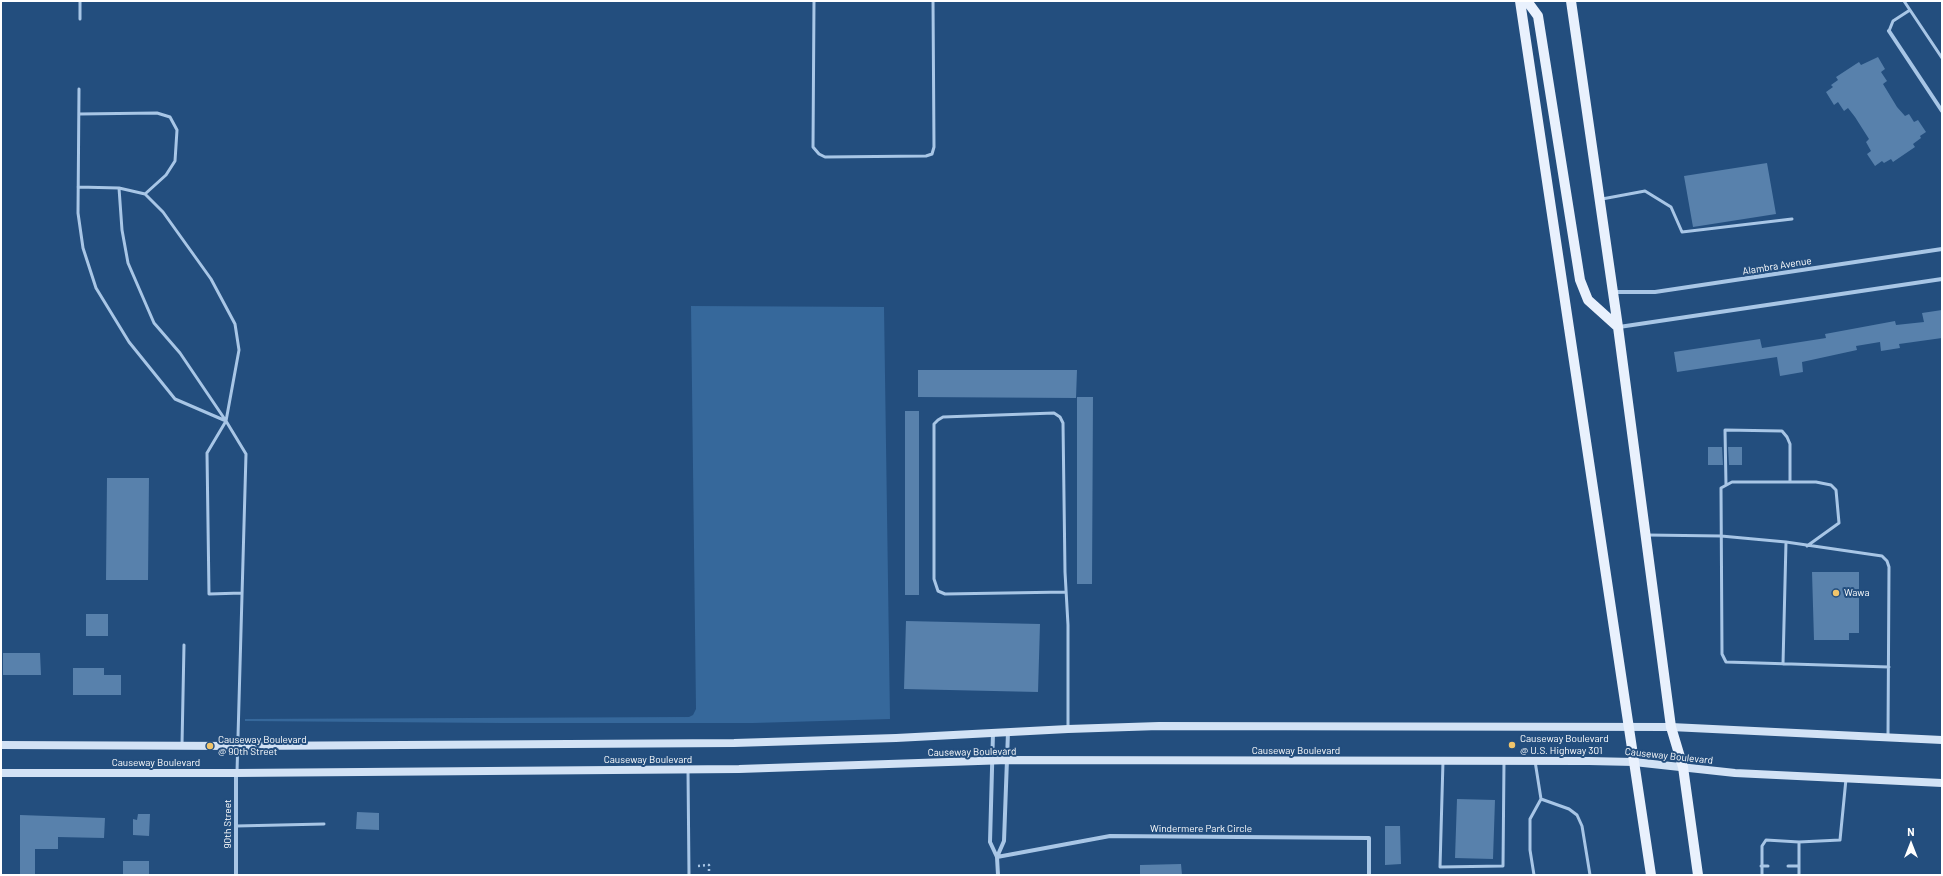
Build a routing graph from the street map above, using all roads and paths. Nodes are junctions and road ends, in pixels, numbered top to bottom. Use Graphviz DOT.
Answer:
graph roads {
  1 [pos="80,1"];
  2 [pos="814,1"];
  3 [pos="933,1"];
  4 [pos="1520,1"];
  5 [pos="1527,1"];
  6 [pos="1571,1"];
  7 [pos="1904,1"];
  8 [pos="1910,10"];
  9 [pos="80,19"];
  10 [pos="1889,31"];
  11 [pos="1942,58"];
  12 [pos="79,89"];
  13 [pos="1942,111"];
  14 [pos="79,114"];
  15 [pos="78,187"];
  16 [pos="119,188"];
  17 [pos="145,194"];
  18 [pos="1600,199"];
  19 [pos="1792,219"];
  20 [pos="1942,250"];
  21 [pos="1942,279"];
  22 [pos="1613,292"];
  23 [pos="1618,327"];
  24 [pos="226,421"];
  25 [pos="1790,482"];
  26 [pos="1726,485"];
  27 [pos="1646,535"];
  28 [pos="1721,536"];
  29 [pos="1786,542"];
  30 [pos="1807,546"];
  31 [pos="1066,592"];
  32 [pos="242,593"];
  33 [pos="184,645"];
  34 [pos="1783,664"];
  35 [pos="1889,667"];
  36 [pos="1627,726"];
  37 [pos="1671,727"];
  38 [pos="1068,729"];
  39 [pos="1008,732"];
  40 [pos="993,733"];
  41 [pos="1888,737"];
  42 [pos="1942,740"];
  43 [pos="1,745"];
  44 [pos="182,745"];
  45 [pos="238,746"];
  46 [pos="1008,760"];
  47 [pos="993,761"];
  48 [pos="1443,761"];
  49 [pos="1504,761"];
  50 [pos="1535,761"];
  51 [pos="1634,762"];
  52 [pos="1683,767"];
  53 [pos="688,770"];
  54 [pos="1,773"];
  55 [pos="236,774"];
  56 [pos="1846,778"];
  57 [pos="1942,783"];
  58 [pos="1541,800"];
  59 [pos="324,824"];
  60 [pos="236,826"];
  61 [pos="1798,842"];
  62 [pos="997,857"];
  63 [pos="1762,866"];
  64 [pos="1768,866"];
  65 [pos="1788,866"];
  66 [pos="1799,866"];
  67 [pos="236,875"];
  68 [pos="689,875"];
  69 [pos="998,875"];
  70 [pos="1369,875"];
  71 [pos="1534,875"];
  72 [pos="1590,875"];
  73 [pos="1651,875"];
  74 [pos="1698,875"];
  75 [pos="1762,875"];
  76 [pos="1799,875"];
  1 -- 9 [label="lane"];
  2 -- 3 [label="lane"];
  4 -- 36 [label="main road"];
  5 -- 23 [label="main road"];
  6 -- 18 [label="main road"];
  7 -- 8 [label="lane"];
  8 -- 10 [label="lane"];
  8 -- 11 [label="lane"];
  10 -- 13 [label="street"];
  12 -- 14 [label="lane"];
  14 -- 15 [label="lane"];
  14 -- 17 [label="lane"];
  15 -- 16 [label="lane"];
  15 -- 24 [label="lane"];
  16 -- 17 [label="lane"];
  16 -- 24 [label="lane"];
  17 -- 24 [label="lane"];
  18 -- 19 [label="lane"];
  18 -- 22 [label="main road"];
  20 -- 22 [label="street, Alambra Avenue"];
  21 -- 23 [label="street"];
  22 -- 23 [label="main road"];
  23 -- 27 [label="main road"];
  24 -- 32 [label="lane"];
  24 -- 32 [label="lane"];
  25 -- 26 [label="lane"];
  25 -- 26 [label="lane"];
  25 -- 30 [label="lane"];
  26 -- 28 [label="lane"];
  27 -- 28 [label="lane"];
  27 -- 37 [label="main road"];
  28 -- 29 [label="lane"];
  28 -- 34 [label="lane"];
  29 -- 30 [label="lane"];
  29 -- 34 [label="lane"];
  30 -- 35 [label="lane"];
  31 -- 31 [label="lane"];
  31 -- 38 [label="lane"];
  32 -- 45 [label="lane"];
  33 -- 44 [label="lane"];
  34 -- 35 [label="lane"];
  35 -- 41 [label="lane"];
  36 -- 37 [label="main road, Causeway Boulevard"];
  36 -- 38 [label="main road, Causeway Boulevard"];
  36 -- 51 [label="main road"];
  37 -- 41 [label="main road, Causeway Boulevard"];
  37 -- 52 [label="main road"];
  38 -- 39 [label="main road, Causeway Boulevard"];
  39 -- 40 [label="main road, Causeway Boulevard"];
  39 -- 46 [label="street"];
  40 -- 45 [label="main road, Causeway Boulevard"];
  40 -- 47 [label="street"];
  41 -- 42 [label="main road, Causeway Boulevard"];
  43 -- 44 [label="main road, Causeway Boulevard"];
  44 -- 45 [label="main road, Causeway Boulevard"];
  45 -- 55 [label="lane"];
  46 -- 47 [label="main road, Causeway Boulevard"];
  46 -- 48 [label="main road, Causeway Boulevard"];
  46 -- 62 [label="street"];
  47 -- 53 [label="main road, Causeway Boulevard"];
  47 -- 62 [label="street"];
  48 -- 49 [label="main road, Causeway Boulevard"];
  48 -- 49 [label="lane"];
  49 -- 50 [label="main road, Causeway Boulevard"];
  50 -- 51 [label="main road, Causeway Boulevard"];
  50 -- 58 [label="lane"];
  51 -- 52 [label="main road, Causeway Boulevard"];
  51 -- 73 [label="main road"];
  52 -- 56 [label="main road, Causeway Boulevard"];
  52 -- 74 [label="main road"];
  53 -- 55 [label="main road, Causeway Boulevard"];
  53 -- 68 [label="lane"];
  54 -- 55 [label="main road, Causeway Boulevard"];
  55 -- 60 [label="street, 90th Street"];
  56 -- 57 [label="main road, Causeway Boulevard"];
  56 -- 61 [label="lane"];
  58 -- 71 [label="lane"];
  58 -- 72 [label="lane"];
  59 -- 60 [label="lane"];
  60 -- 67 [label="street, 90th Street"];
  61 -- 63 [label="lane"];
  61 -- 66 [label="lane"];
  62 -- 69 [label="street"];
  62 -- 70 [label="street, Windermere Park Circle"];
  63 -- 64 [label="lane"];
  63 -- 75 [label="lane"];
  65 -- 66 [label="lane"];
  66 -- 76 [label="lane"];
}
